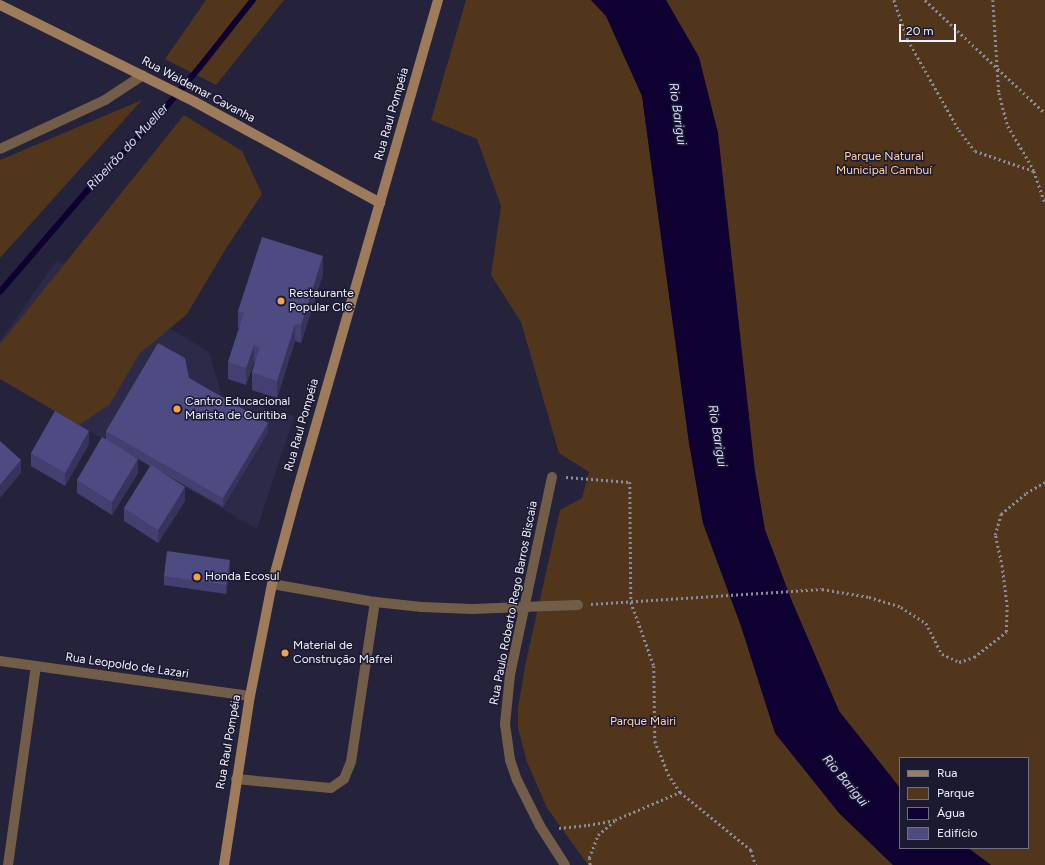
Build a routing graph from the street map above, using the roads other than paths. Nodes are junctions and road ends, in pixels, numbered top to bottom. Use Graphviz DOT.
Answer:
graph roads {
  1 [pos="438,0"];
  2 [pos="0,5"];
  3 [pos="143,75"];
  4 [pos="0,149"];
  5 [pos="380,203"];
  6 [pos="552,476"];
  7 [pos="272,584"];
  8 [pos="375,602"];
  9 [pos="578,605"];
  10 [pos="524,608"];
  11 [pos="0,661"];
  12 [pos="36,666"];
  13 [pos="250,696"];
  14 [pos="236,779"];
  15 [pos="8,865"];
  16 [pos="224,865"];
  17 [pos="565,865"];
  1 -- 5 [label="main road, Rua Raul Pompéia"];
  2 -- 3 [label="main road, Rua Waldemar Cavanha"];
  3 -- 4 [label="street"];
  3 -- 5 [label="main road, Rua Waldemar Cavanha"];
  5 -- 7 [label="main road, Rua Raul Pompéia"];
  6 -- 10 [label="street, Rua Paulo Roberto Rego Barros Biscaia"];
  7 -- 8 [label="street"];
  7 -- 13 [label="main road, Rua Raul Pompéia"];
  8 -- 10 [label="street"];
  8 -- 14 [label="street"];
  9 -- 10 [label="street"];
  10 -- 17 [label="street, Rua Paulo Roberto Rego Barros Biscaia"];
  11 -- 12 [label="street, Rua Leopoldo de Lazari"];
  12 -- 13 [label="street, Rua Leopoldo de Lazari"];
  12 -- 15 [label="street"];
  13 -- 14 [label="main road, Rua Raul Pompéia"];
  14 -- 16 [label="main road, Rua Raul Pompéia"];
}
